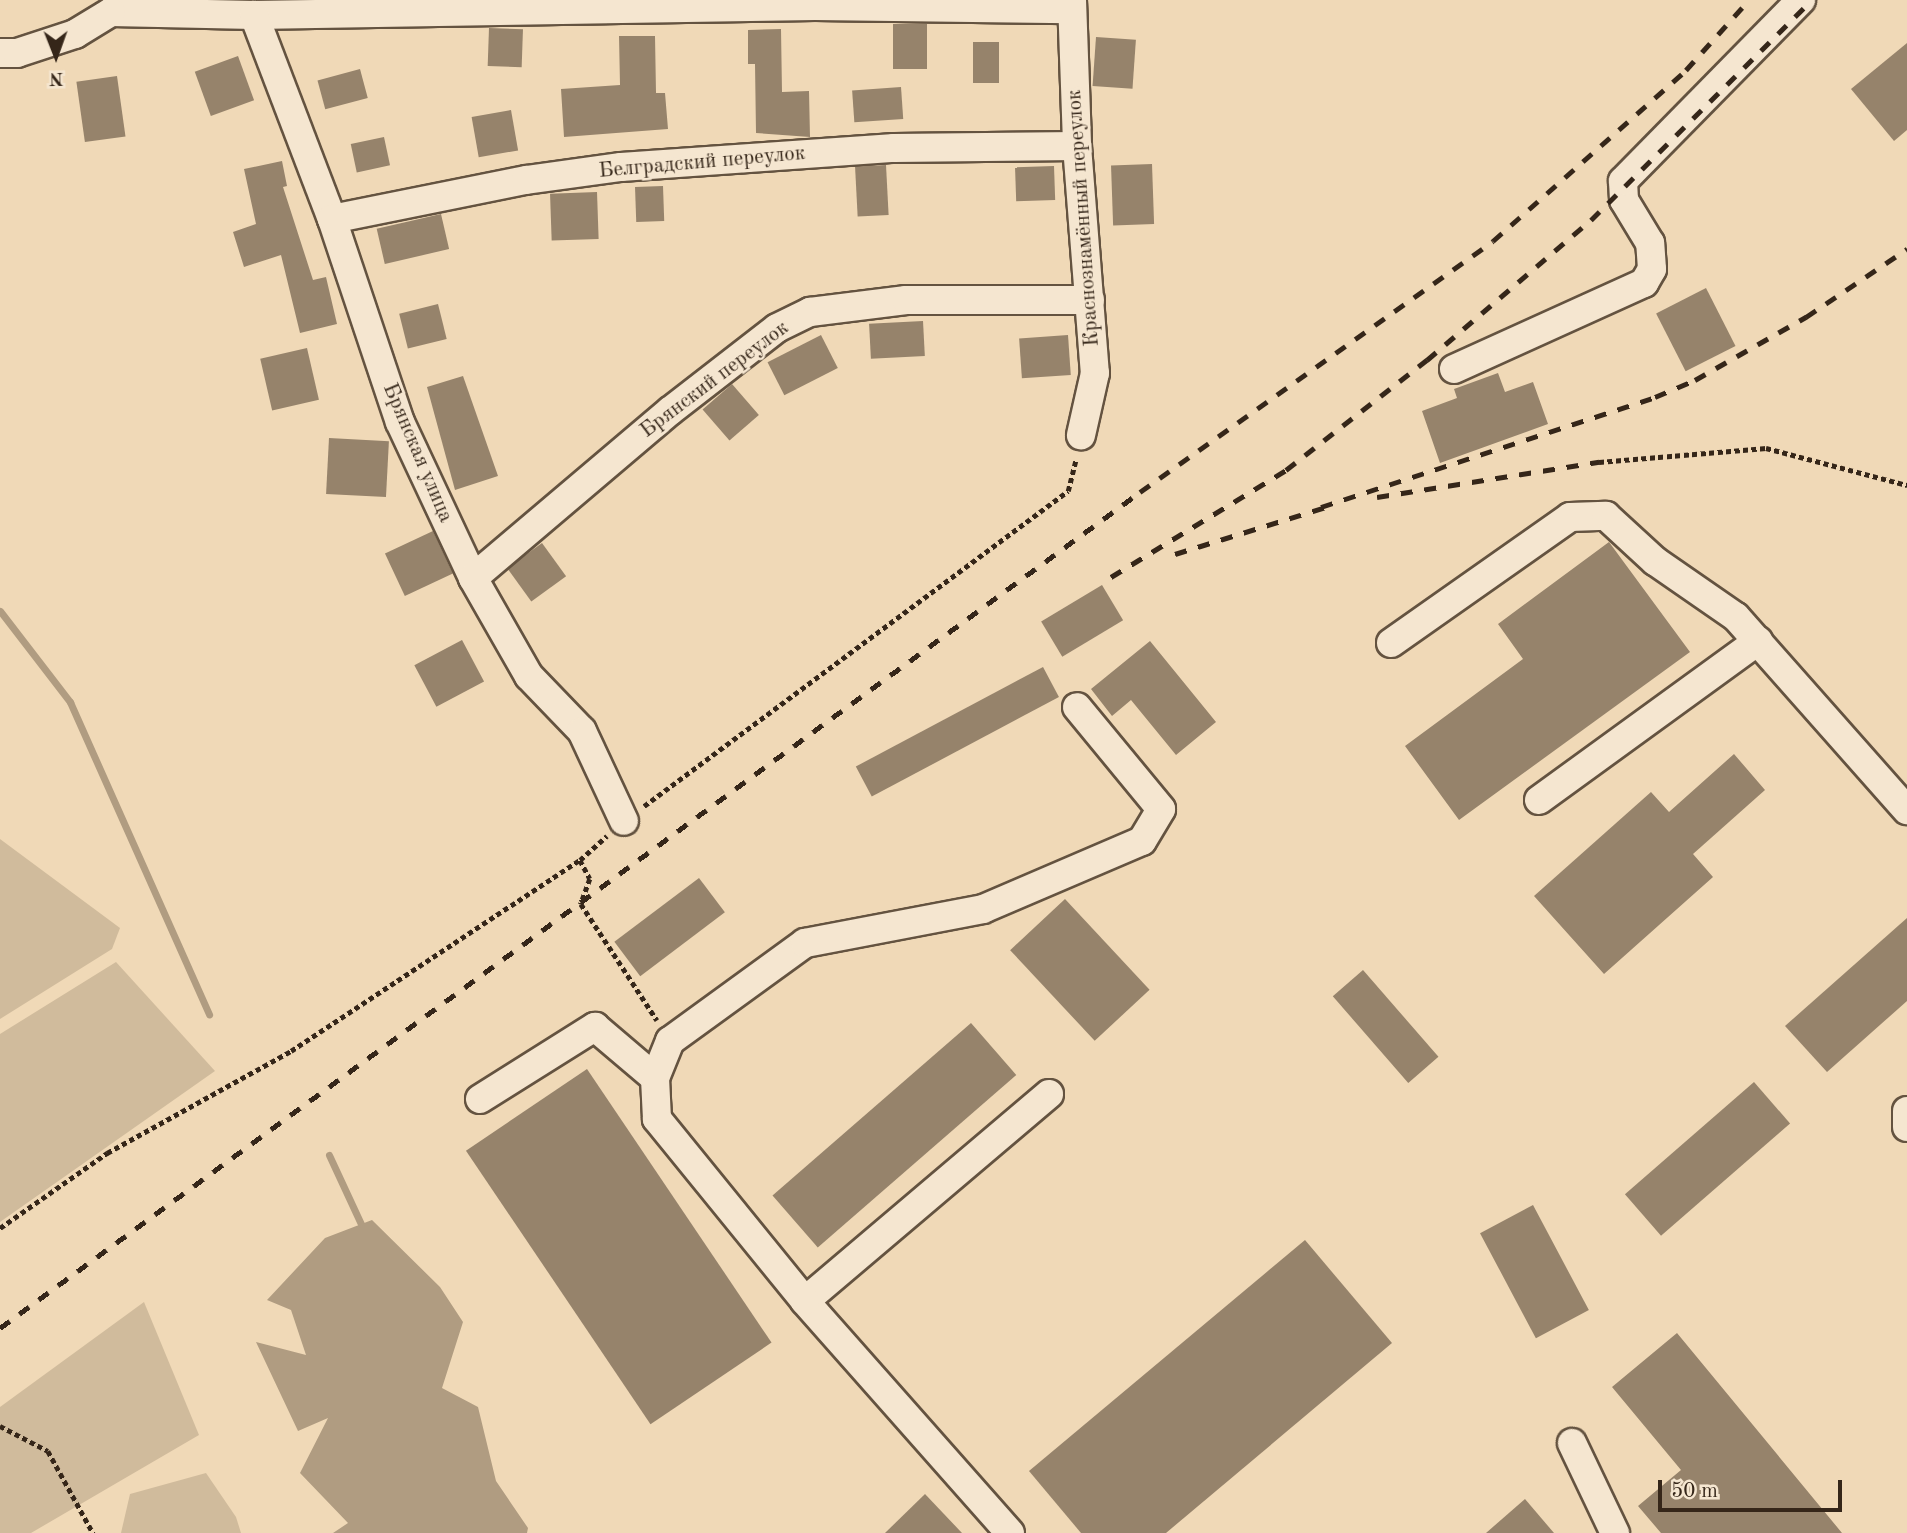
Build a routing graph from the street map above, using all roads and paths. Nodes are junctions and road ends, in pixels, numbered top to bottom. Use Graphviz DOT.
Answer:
graph roads {
  1 [pos="1801,0"];
  2 [pos="1071,5"];
  3 [pos="107,6"];
  4 [pos="254,15"];
  5 [pos="0,53"];
  6 [pos="1077,146"];
  7 [pos="332,219"];
  8 [pos="1090,300"];
  9 [pos="1454,369"];
  10 [pos="1081,435"];
  11 [pos="1599,461"];
  12 [pos="1907,485"];
  13 [pos="473,578"];
  14 [pos="1758,641"];
  15 [pos="1391,643"];
  16 [pos="1077,707"];
  17 [pos="1539,800"];
  18 [pos="1907,810"];
  19 [pos="624,821"];
  20 [pos="580,860"];
  21 [pos="642,995"];
  22 [pos="655,1078"];
  23 [pos="1049,1094"];
  24 [pos="480,1099"];
  25 [pos="1907,1111"];
  26 [pos="1907,1127"];
  27 [pos="0,1228"];
  28 [pos="805,1301"];
  29 [pos="0,1426"];
  30 [pos="1572,1443"];
  31 [pos="93,1533"];
  32 [pos="1010,1533"];
  33 [pos="1615,1533"];
  1 -- 9 [label="street"];
  2 -- 4 [label="street"];
  2 -- 6 [label="street, Краснознамённый переулок"];
  3 -- 4 [label="street"];
  3 -- 5 [label="street"];
  4 -- 7 [label="street, Брянская улица"];
  6 -- 7 [label="street, Белградский переулок"];
  6 -- 8 [label="street, Краснознамённый переулок"];
  7 -- 13 [label="street, Брянская улица"];
  8 -- 10 [label="street, Краснознамённый переулок"];
  8 -- 13 [label="street, Брянский переулок"];
  10 -- 19 [label="path"];
  11 -- 12 [label="path"];
  13 -- 19 [label="street, Брянская улица"];
  14 -- 15 [label="street"];
  14 -- 17 [label="street"];
  14 -- 18 [label="street"];
  16 -- 22 [label="street"];
  19 -- 20 [label="path"];
  20 -- 21 [label="path"];
  20 -- 27 [label="path"];
  22 -- 24 [label="street"];
  22 -- 28 [label="street"];
  23 -- 28 [label="street"];
  25 -- 26 [label="street"];
  28 -- 32 [label="street"];
  29 -- 31 [label="path"];
  30 -- 33 [label="street"];
}
